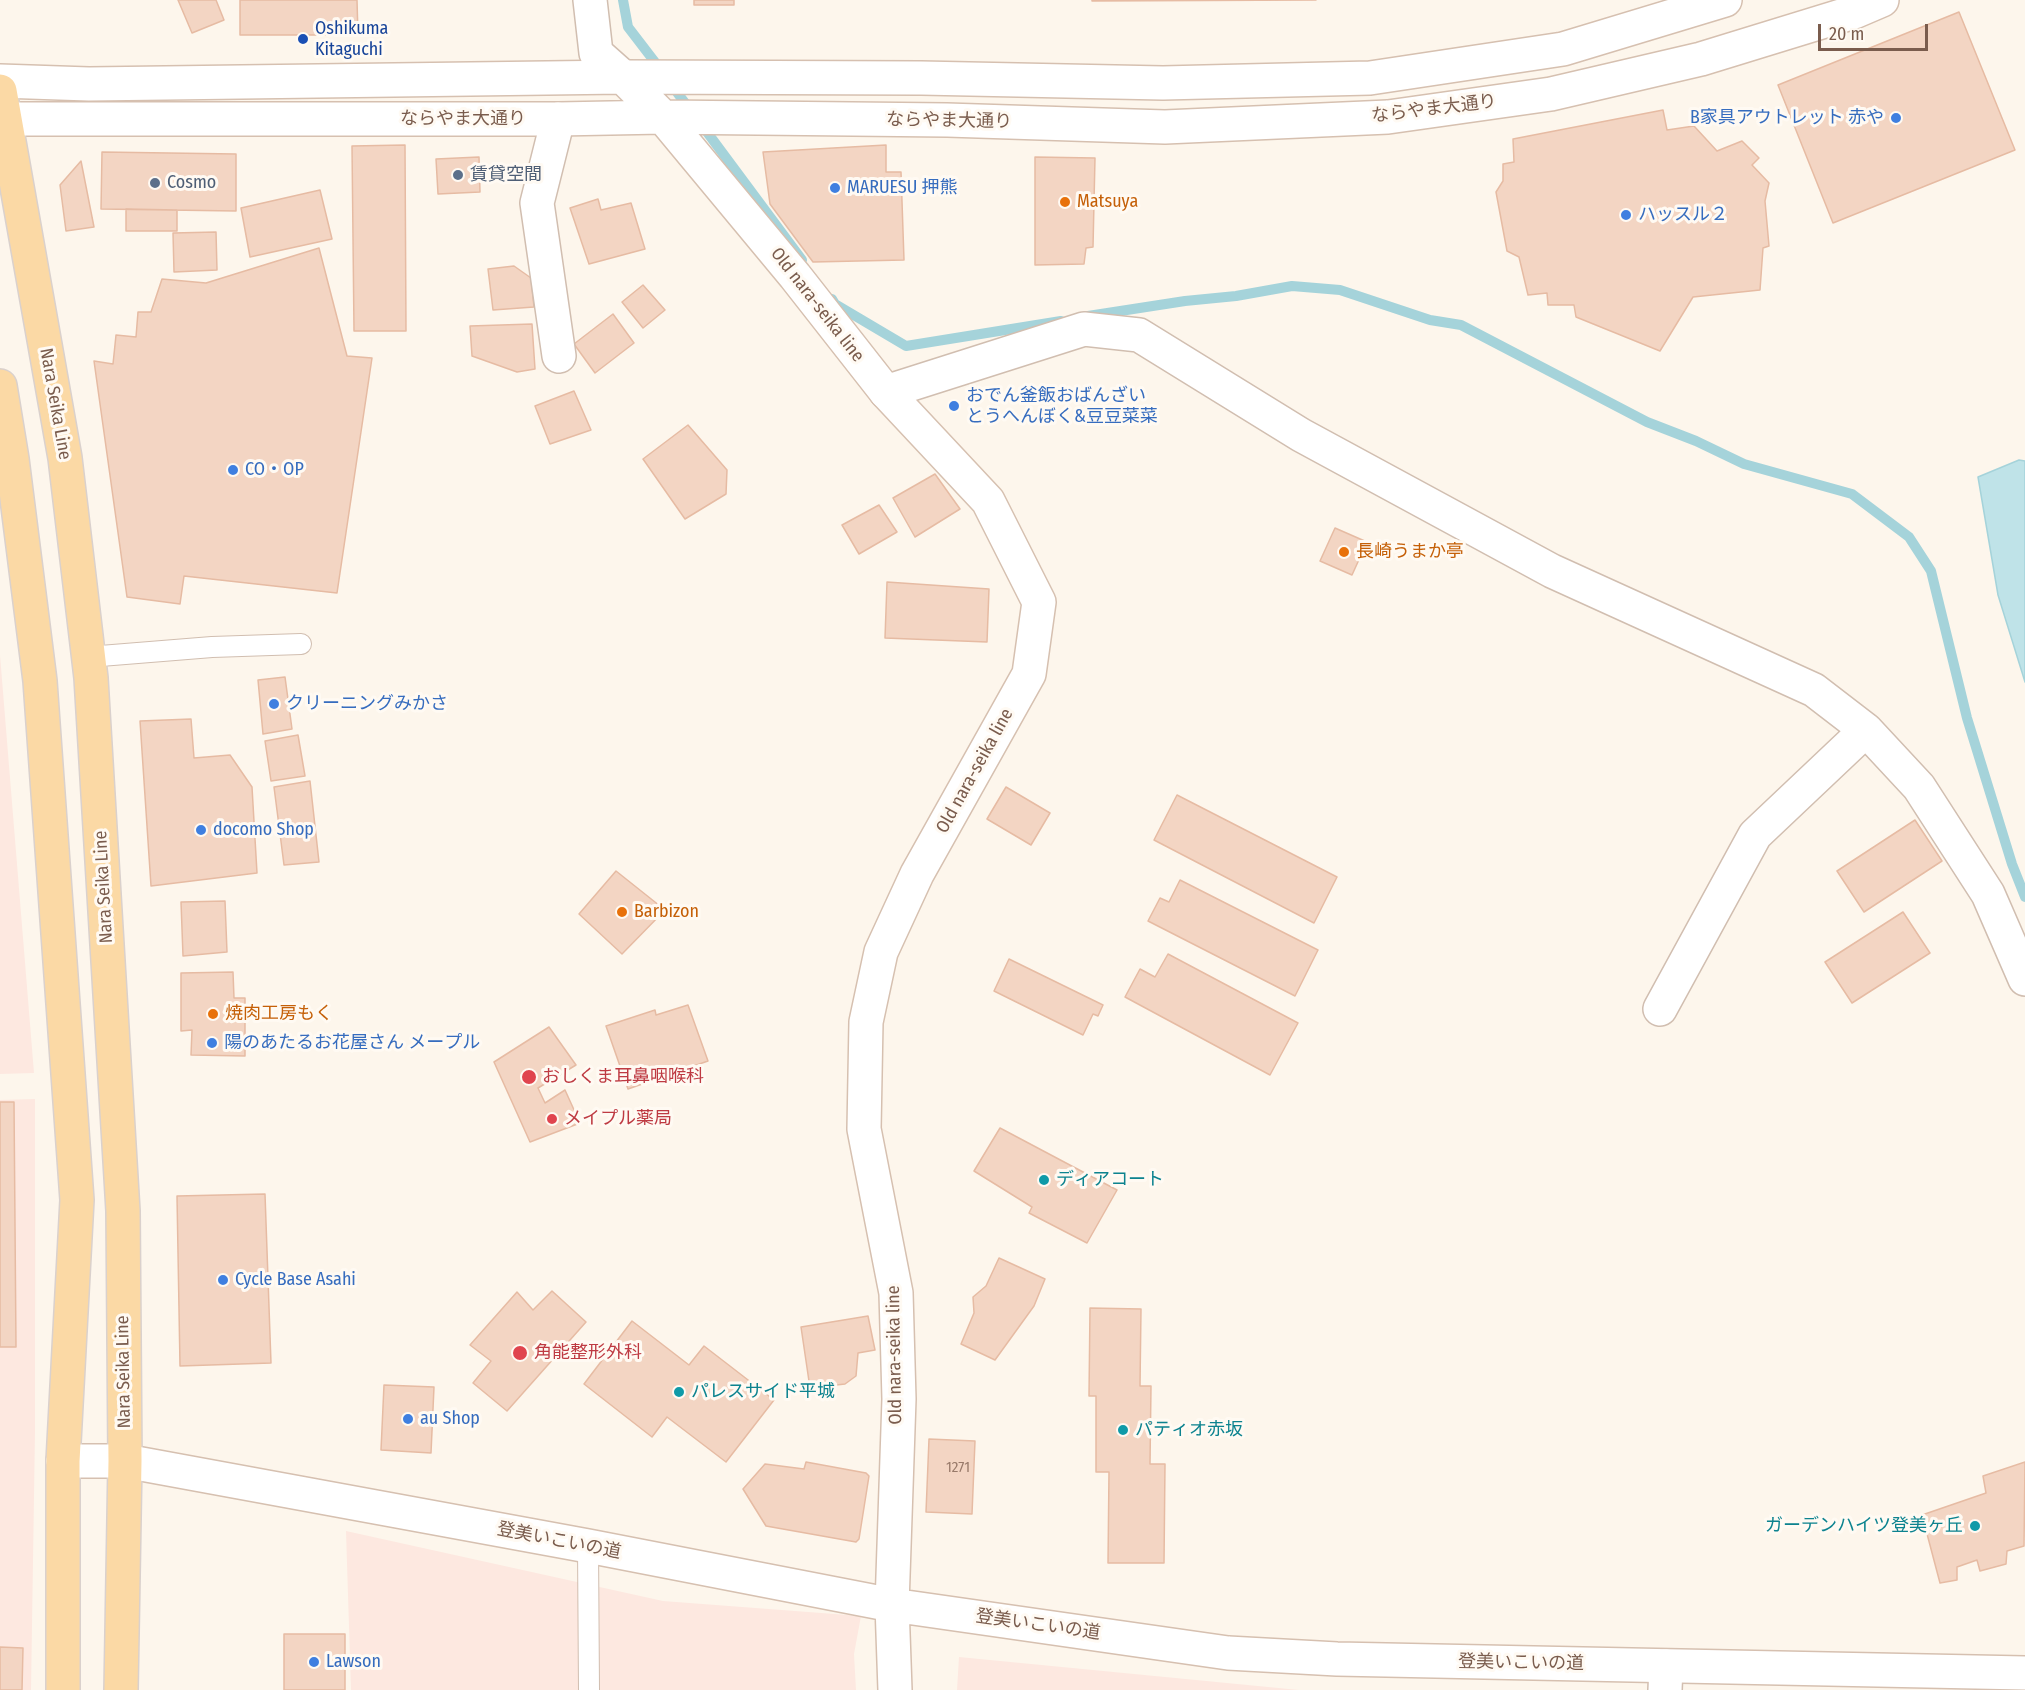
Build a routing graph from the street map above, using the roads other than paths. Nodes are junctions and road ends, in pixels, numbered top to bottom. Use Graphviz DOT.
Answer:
graph roads {
  1 [pos="590,0"];
  2 [pos="1725,0"];
  3 [pos="1882,0"];
  4 [pos="623,77"];
  5 [pos="0,81"];
  6 [pos="2,110"];
  7 [pos="663,117"];
  8 [pos="558,119"];
  9 [pos="559,356"];
  10 [pos="0,386"];
  11 [pos="886,392"];
  12 [pos="301,644"];
  13 [pos="88,657"];
  14 [pos="1866,730"];
  15 [pos="2025,979"];
  16 [pos="1660,1008"];
  17 [pos="63,1461"];
  18 [pos="125,1461"];
  19 [pos="588,1546"];
  20 [pos="892,1605"];
  21 [pos="2025,1673"];
  22 [pos="1666,1678"];
  23 [pos="63,1690"];
  24 [pos="121,1690"];
  25 [pos="589,1690"];
  26 [pos="895,1690"];
  1 -- 4 [label="street, Old nara-seika line"];
  2 -- 4 [label="street"];
  3 -- 7 [label="street, ならやま大通り"];
  4 -- 5 [label="street"];
  4 -- 7 [label="street, Old nara-seika line"];
  6 -- 8 [label="street, ならやま大通り"];
  6 -- 13 [label="main road, Nara Seika Line"];
  7 -- 8 [label="street, ならやま大通り"];
  7 -- 11 [label="street, Old nara-seika line"];
  8 -- 9 [label="street"];
  10 -- 17 [label="main road"];
  11 -- 14 [label="street"];
  11 -- 20 [label="street, Old nara-seika line"];
  12 -- 13 [label="lane"];
  13 -- 18 [label="main road, Nara Seika Line"];
  14 -- 15 [label="street"];
  14 -- 16 [label="street"];
  17 -- 18 [label="street, 登美いこいの道"];
  17 -- 23 [label="main road"];
  18 -- 19 [label="street, 登美いこいの道"];
  18 -- 24 [label="main road, Nara Seika Line"];
  19 -- 20 [label="street, 登美いこいの道"];
  19 -- 25 [label="lane"];
  20 -- 22 [label="street, 登美いこいの道"];
  20 -- 26 [label="street, Old nara-seika line"];
  21 -- 22 [label="street, 登美いこいの道"];
}
